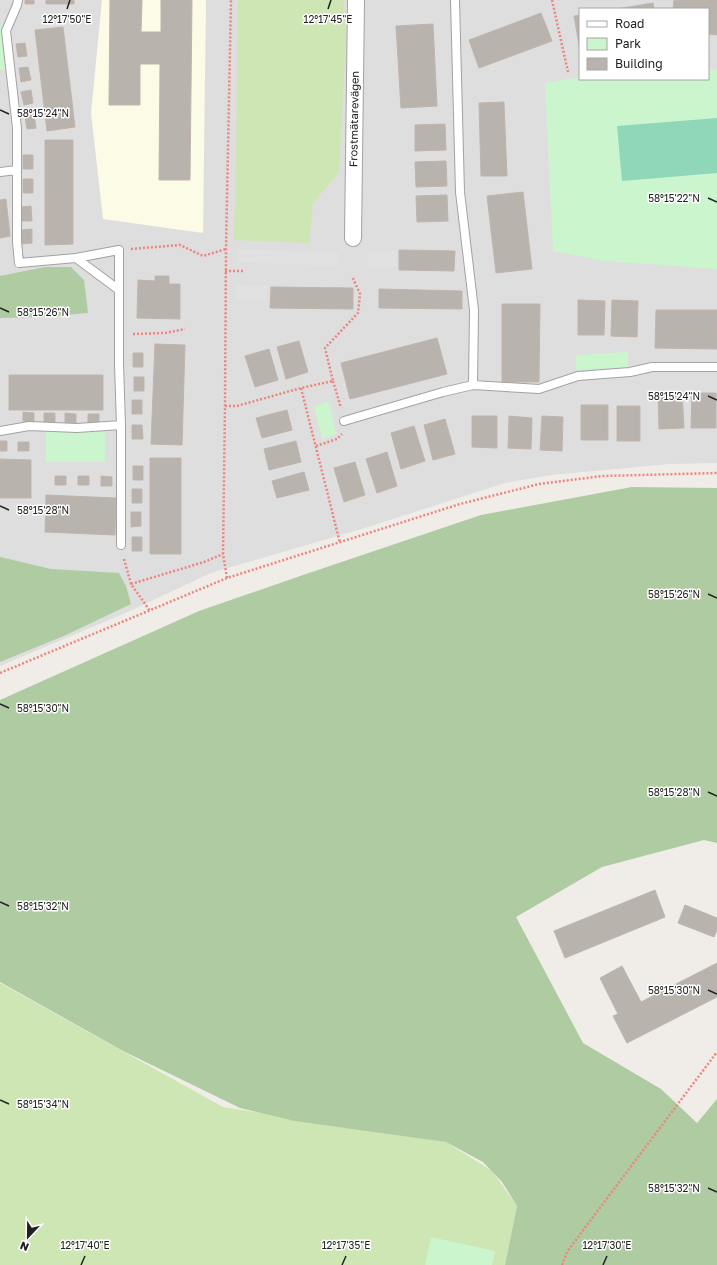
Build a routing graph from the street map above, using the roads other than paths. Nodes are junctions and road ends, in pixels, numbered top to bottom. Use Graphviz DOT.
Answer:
graph roads {
  1 [pos="18,0"];
  2 [pos="356,0"];
  3 [pos="456,0"];
  4 [pos="17,170"];
  5 [pos="0,172"];
  6 [pos="353,238"];
  7 [pos="76,258"];
  8 [pos="119,290"];
  9 [pos="717,367"];
  10 [pos="473,385"];
  11 [pos="344,421"];
  12 [pos="121,425"];
  13 [pos="0,431"];
  14 [pos="121,545"];
  1 -- 4 [label="lane"];
  2 -- 6 [label="street, Frostmätarevägen"];
  3 -- 10 [label="lane"];
  4 -- 5 [label="lane"];
  4 -- 7 [label="lane"];
  7 -- 8 [label="lane"];
  7 -- 8 [label="lane"];
  8 -- 12 [label="lane"];
  9 -- 10 [label="lane"];
  10 -- 11 [label="lane"];
  12 -- 13 [label="lane"];
  12 -- 14 [label="lane"];
}
